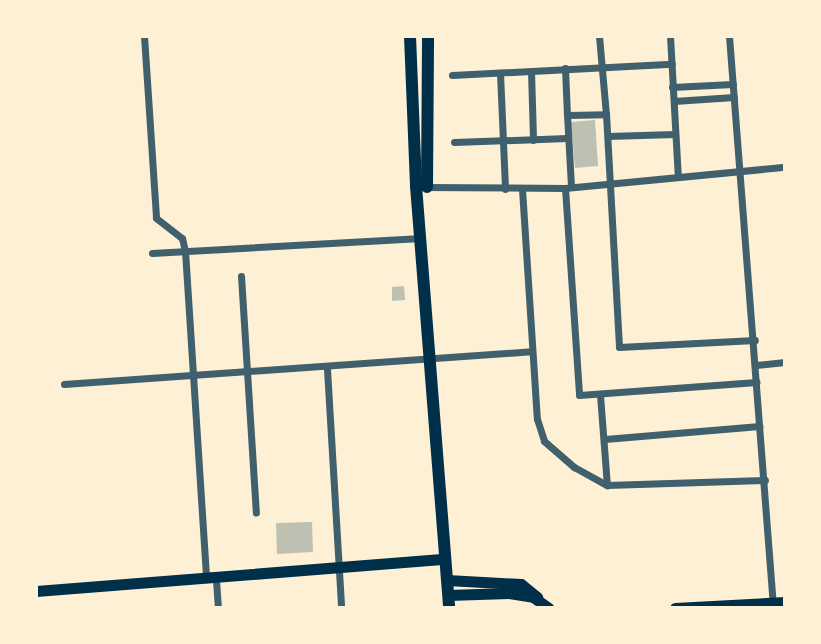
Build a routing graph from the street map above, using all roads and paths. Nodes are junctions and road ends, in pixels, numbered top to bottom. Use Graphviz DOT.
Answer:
graph roads {
  1 [pos="144,36"];
  2 [pos="410,36"];
  3 [pos="428,36"];
  4 [pos="599,36"];
  5 [pos="670,36"];
  6 [pos="729,36"];
  7 [pos="672,64"];
  8 [pos="600,67"];
  9 [pos="565,68"];
  10 [pos="531,71"];
  11 [pos="500,73"];
  12 [pos="452,75"];
  13 [pos="733,84"];
  14 [pos="672,87"];
  15 [pos="734,97"];
  16 [pos="674,101"];
  17 [pos="606,114"];
  18 [pos="567,115"];
  19 [pos="675,134"];
  20 [pos="608,136"];
  21 [pos="567,138"];
  22 [pos="533,140"];
  23 [pos="503,141"];
  24 [pos="454,142"];
  25 [pos="785,167"];
  26 [pos="740,170"];
  27 [pos="678,177"];
  28 [pos="610,180"];
  29 [pos="422,187"];
  30 [pos="568,187"];
  31 [pos="505,189"];
  32 [pos="522,189"];
  33 [pos="424,238"];
  34 [pos="185,251"];
  35 [pos="152,253"];
  36 [pos="241,276"];
  37 [pos="755,340"];
  38 [pos="531,351"];
  39 [pos="432,356"];
  40 [pos="785,362"];
  41 [pos="756,365"];
  42 [pos="327,369"];
  43 [pos="247,374"];
  44 [pos="192,377"];
  45 [pos="757,382"];
  46 [pos="64,384"];
  47 [pos="600,395"];
  48 [pos="759,426"];
  49 [pos="605,439"];
  50 [pos="765,480"];
  51 [pos="607,485"];
  52 [pos="256,513"];
  53 [pos="445,559"];
  54 [pos="338,569"];
  55 [pos="211,580"];
  56 [pos="447,580"];
  57 [pos="37,592"];
  58 [pos="448,602"];
  59 [pos="777,605"];
  60 [pos="546,606"];
  61 [pos="218,608"];
  62 [pos="341,608"];
  63 [pos="675,608"];
  1 -- 34 [label="street"];
  2 -- 29 [label="main road"];
  3 -- 29 [label="main road"];
  4 -- 8 [label="street"];
  5 -- 7 [label="street"];
  6 -- 13 [label="street"];
  7 -- 8 [label="street"];
  7 -- 14 [label="street"];
  8 -- 9 [label="street"];
  8 -- 17 [label="street"];
  9 -- 10 [label="street"];
  9 -- 18 [label="street"];
  10 -- 11 [label="street"];
  10 -- 22 [label="street"];
  11 -- 12 [label="street"];
  11 -- 23 [label="street"];
  13 -- 14 [label="street"];
  13 -- 15 [label="street"];
  14 -- 16 [label="street"];
  15 -- 16 [label="street"];
  15 -- 26 [label="street"];
  16 -- 19 [label="street"];
  17 -- 18 [label="street"];
  17 -- 20 [label="street"];
  18 -- 21 [label="street"];
  19 -- 20 [label="street"];
  19 -- 27 [label="street"];
  20 -- 28 [label="street"];
  21 -- 22 [label="street"];
  21 -- 30 [label="street"];
  22 -- 23 [label="street"];
  23 -- 24 [label="street"];
  23 -- 31 [label="street"];
  25 -- 26 [label="street"];
  26 -- 27 [label="street"];
  26 -- 37 [label="street"];
  27 -- 28 [label="street"];
  28 -- 30 [label="street"];
  28 -- 37 [label="street"];
  29 -- 31 [label="street"];
  29 -- 33 [label="main road"];
  30 -- 32 [label="street"];
  30 -- 47 [label="street"];
  31 -- 32 [label="street"];
  32 -- 38 [label="street"];
  33 -- 34 [label="street"];
  33 -- 39 [label="main road"];
  34 -- 35 [label="street"];
  34 -- 44 [label="street"];
  36 -- 43 [label="street"];
  37 -- 41 [label="street"];
  38 -- 39 [label="street"];
  38 -- 51 [label="street"];
  39 -- 42 [label="street"];
  39 -- 53 [label="main road"];
  40 -- 41 [label="street"];
  41 -- 45 [label="street"];
  42 -- 43 [label="street"];
  42 -- 54 [label="street"];
  43 -- 44 [label="street"];
  43 -- 52 [label="street"];
  44 -- 46 [label="street"];
  44 -- 55 [label="street"];
  45 -- 47 [label="street"];
  45 -- 48 [label="street"];
  47 -- 49 [label="street"];
  48 -- 49 [label="street"];
  48 -- 50 [label="street"];
  49 -- 51 [label="street"];
  50 -- 51 [label="street"];
  50 -- 59 [label="street"];
  53 -- 54 [label="main road"];
  53 -- 56 [label="main road"];
  54 -- 55 [label="main road"];
  54 -- 62 [label="street"];
  55 -- 57 [label="main road"];
  55 -- 61 [label="street"];
  56 -- 58 [label="main road"];
  56 -- 60 [label="main road"];
  58 -- 60 [label="main road"];
  59 -- 63 [label="main road"];
}
